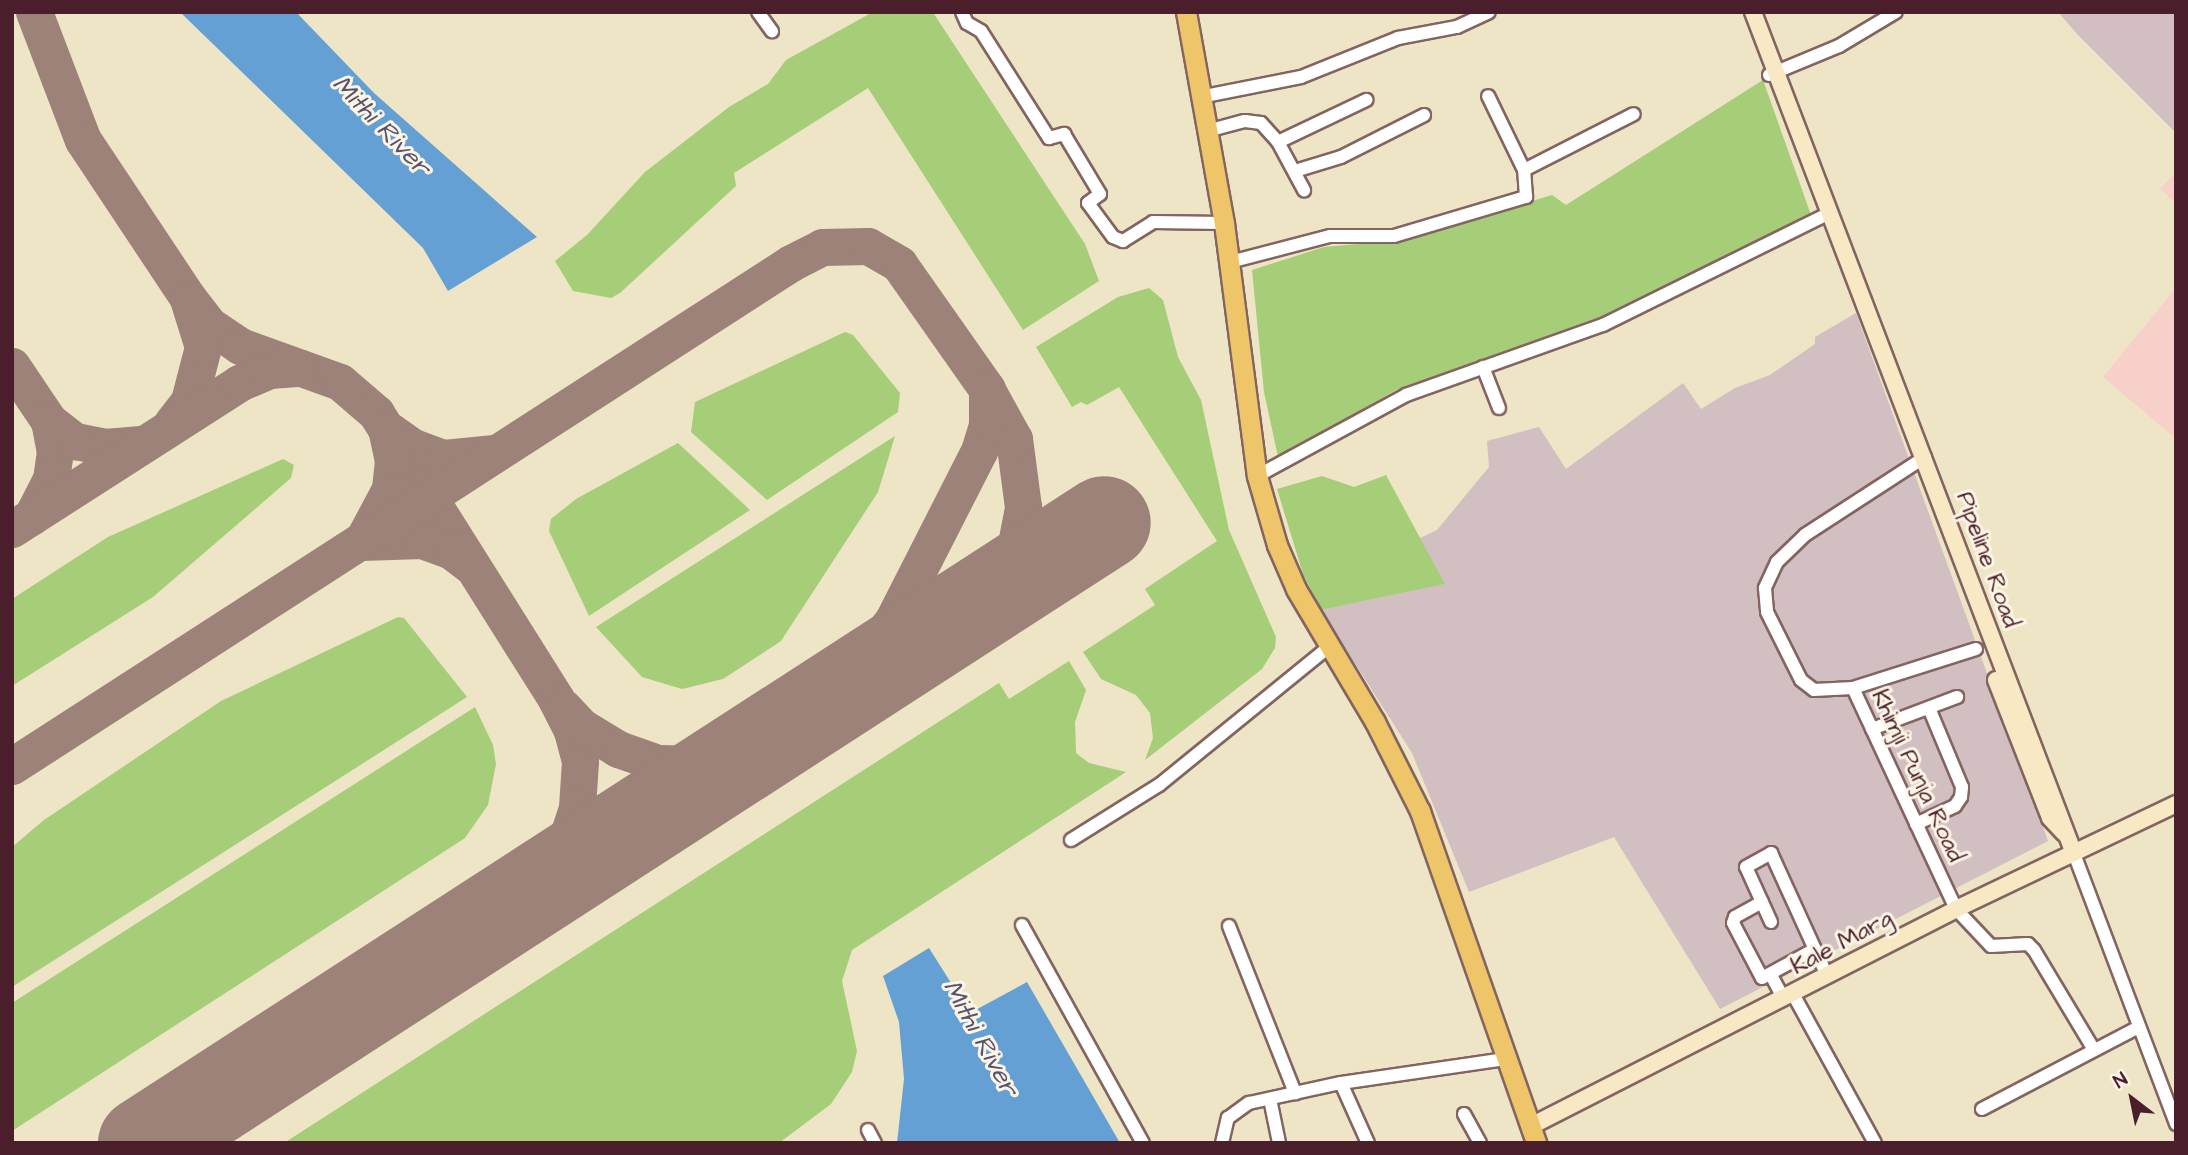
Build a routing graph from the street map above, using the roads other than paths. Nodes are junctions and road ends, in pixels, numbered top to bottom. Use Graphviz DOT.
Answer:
graph roads {
  1 [pos="758,12"];
  2 [pos="962,12"];
  3 [pos="1186,12"];
  4 [pos="1489,12"];
  5 [pos="1746,12"];
  6 [pos="1753,12"];
  7 [pos="1896,12"];
  8 [pos="772,32"];
  9 [pos="1773,73"];
  10 [pos="1488,96"];
  11 [pos="1200,97"];
  12 [pos="1366,100"];
  13 [pos="1633,114"];
  14 [pos="1424,115"];
  15 [pos="1207,131"];
  16 [pos="1278,142"];
  17 [pos="1524,170"];
  18 [pos="1295,171"];
  19 [pos="1304,190"];
  20 [pos="1826,215"];
  21 [pos="1224,223"];
  22 [pos="1230,262"];
  23 [pos="1483,367"];
  24 [pos="1499,408"];
  25 [pos="1921,459"];
  26 [pos="1257,475"];
  27 [pos="1331,645"];
  28 [pos="1976,649"];
  29 [pos="1853,688"];
  30 [pos="1957,697"];
  31 [pos="1929,708"];
  32 [pos="1872,729"];
  33 [pos="2176,804"];
  34 [pos="1916,824"];
  35 [pos="1071,840"];
  36 [pos="2073,851"];
  37 [pos="1762,902"];
  38 [pos="1956,909"];
  39 [pos="1771,922"];
  40 [pos="1022,925"];
  41 [pos="1229,926"];
  42 [pos="1815,949"];
  43 [pos="1771,975"];
  44 [pos="1827,976"];
  45 [pos="1788,996"];
  46 [pos="2139,1027"];
  47 [pos="2093,1048"];
  48 [pos="1505,1059"];
  49 [pos="1341,1083"];
  50 [pos="1295,1093"];
  51 [pos="1270,1099"];
  52 [pos="1982,1109"];
  53 [pos="1465,1114"];
  54 [pos="2176,1124"];
  55 [pos="868,1130"];
  56 [pos="1533,1135"];
  57 [pos="874,1143"];
  58 [pos="1143,1143"];
  59 [pos="1222,1143"];
  60 [pos="1279,1143"];
  61 [pos="1368,1143"];
  62 [pos="1480,1143"];
  63 [pos="1875,1143"];
  1 -- 8 [label="street"];
  2 -- 21 [label="street"];
  3 -- 11 [label="main road"];
  4 -- 11 [label="street"];
  5 -- 9 [label="street"];
  6 -- 9 [label="street, Pipeline Road"];
  7 -- 9 [label="street"];
  9 -- 20 [label="street, Pipeline Road"];
  10 -- 17 [label="street"];
  11 -- 15 [label="main road"];
  12 -- 16 [label="street"];
  13 -- 17 [label="street"];
  14 -- 18 [label="street"];
  15 -- 16 [label="street"];
  15 -- 21 [label="main road"];
  16 -- 18 [label="street"];
  17 -- 22 [label="street"];
  18 -- 19 [label="street"];
  20 -- 23 [label="street"];
  20 -- 25 [label="street, Pipeline Road"];
  21 -- 22 [label="main road"];
  22 -- 26 [label="main road"];
  23 -- 24 [label="street"];
  23 -- 26 [label="street"];
  25 -- 29 [label="street, Khimji Punja Road"];
  25 -- 36 [label="street, Pipeline Road"];
  26 -- 27 [label="main road"];
  27 -- 35 [label="street"];
  27 -- 48 [label="main road"];
  28 -- 29 [label="street"];
  29 -- 32 [label="street, Khimji Punja Road"];
  30 -- 31 [label="street"];
  31 -- 32 [label="street"];
  31 -- 34 [label="street"];
  32 -- 34 [label="street, Khimji Punja Road"];
  33 -- 36 [label="street, Kale Marg"];
  34 -- 38 [label="street, Khimji Punja Road"];
  36 -- 38 [label="street, Kale Marg"];
  36 -- 46 [label="street, Pipeline Road"];
  37 -- 39 [label="street"];
  37 -- 42 [label="street"];
  37 -- 43 [label="street"];
  38 -- 44 [label="street, Kale Marg"];
  38 -- 47 [label="street, Khimji Punja Road"];
  40 -- 58 [label="street"];
  41 -- 50 [label="street"];
  42 -- 43 [label="street"];
  42 -- 44 [label="street"];
  43 -- 45 [label="street"];
  44 -- 45 [label="street, Kale Marg"];
  45 -- 56 [label="street, Kale Marg"];
  45 -- 63 [label="street"];
  46 -- 47 [label="street"];
  46 -- 54 [label="street, Pipeline Road"];
  47 -- 52 [label="street"];
  48 -- 49 [label="street"];
  48 -- 56 [label="main road"];
  49 -- 50 [label="street"];
  49 -- 61 [label="street"];
  50 -- 51 [label="street"];
  51 -- 59 [label="street"];
  51 -- 60 [label="street"];
  53 -- 62 [label="street"];
  55 -- 57 [label="street"];
}
